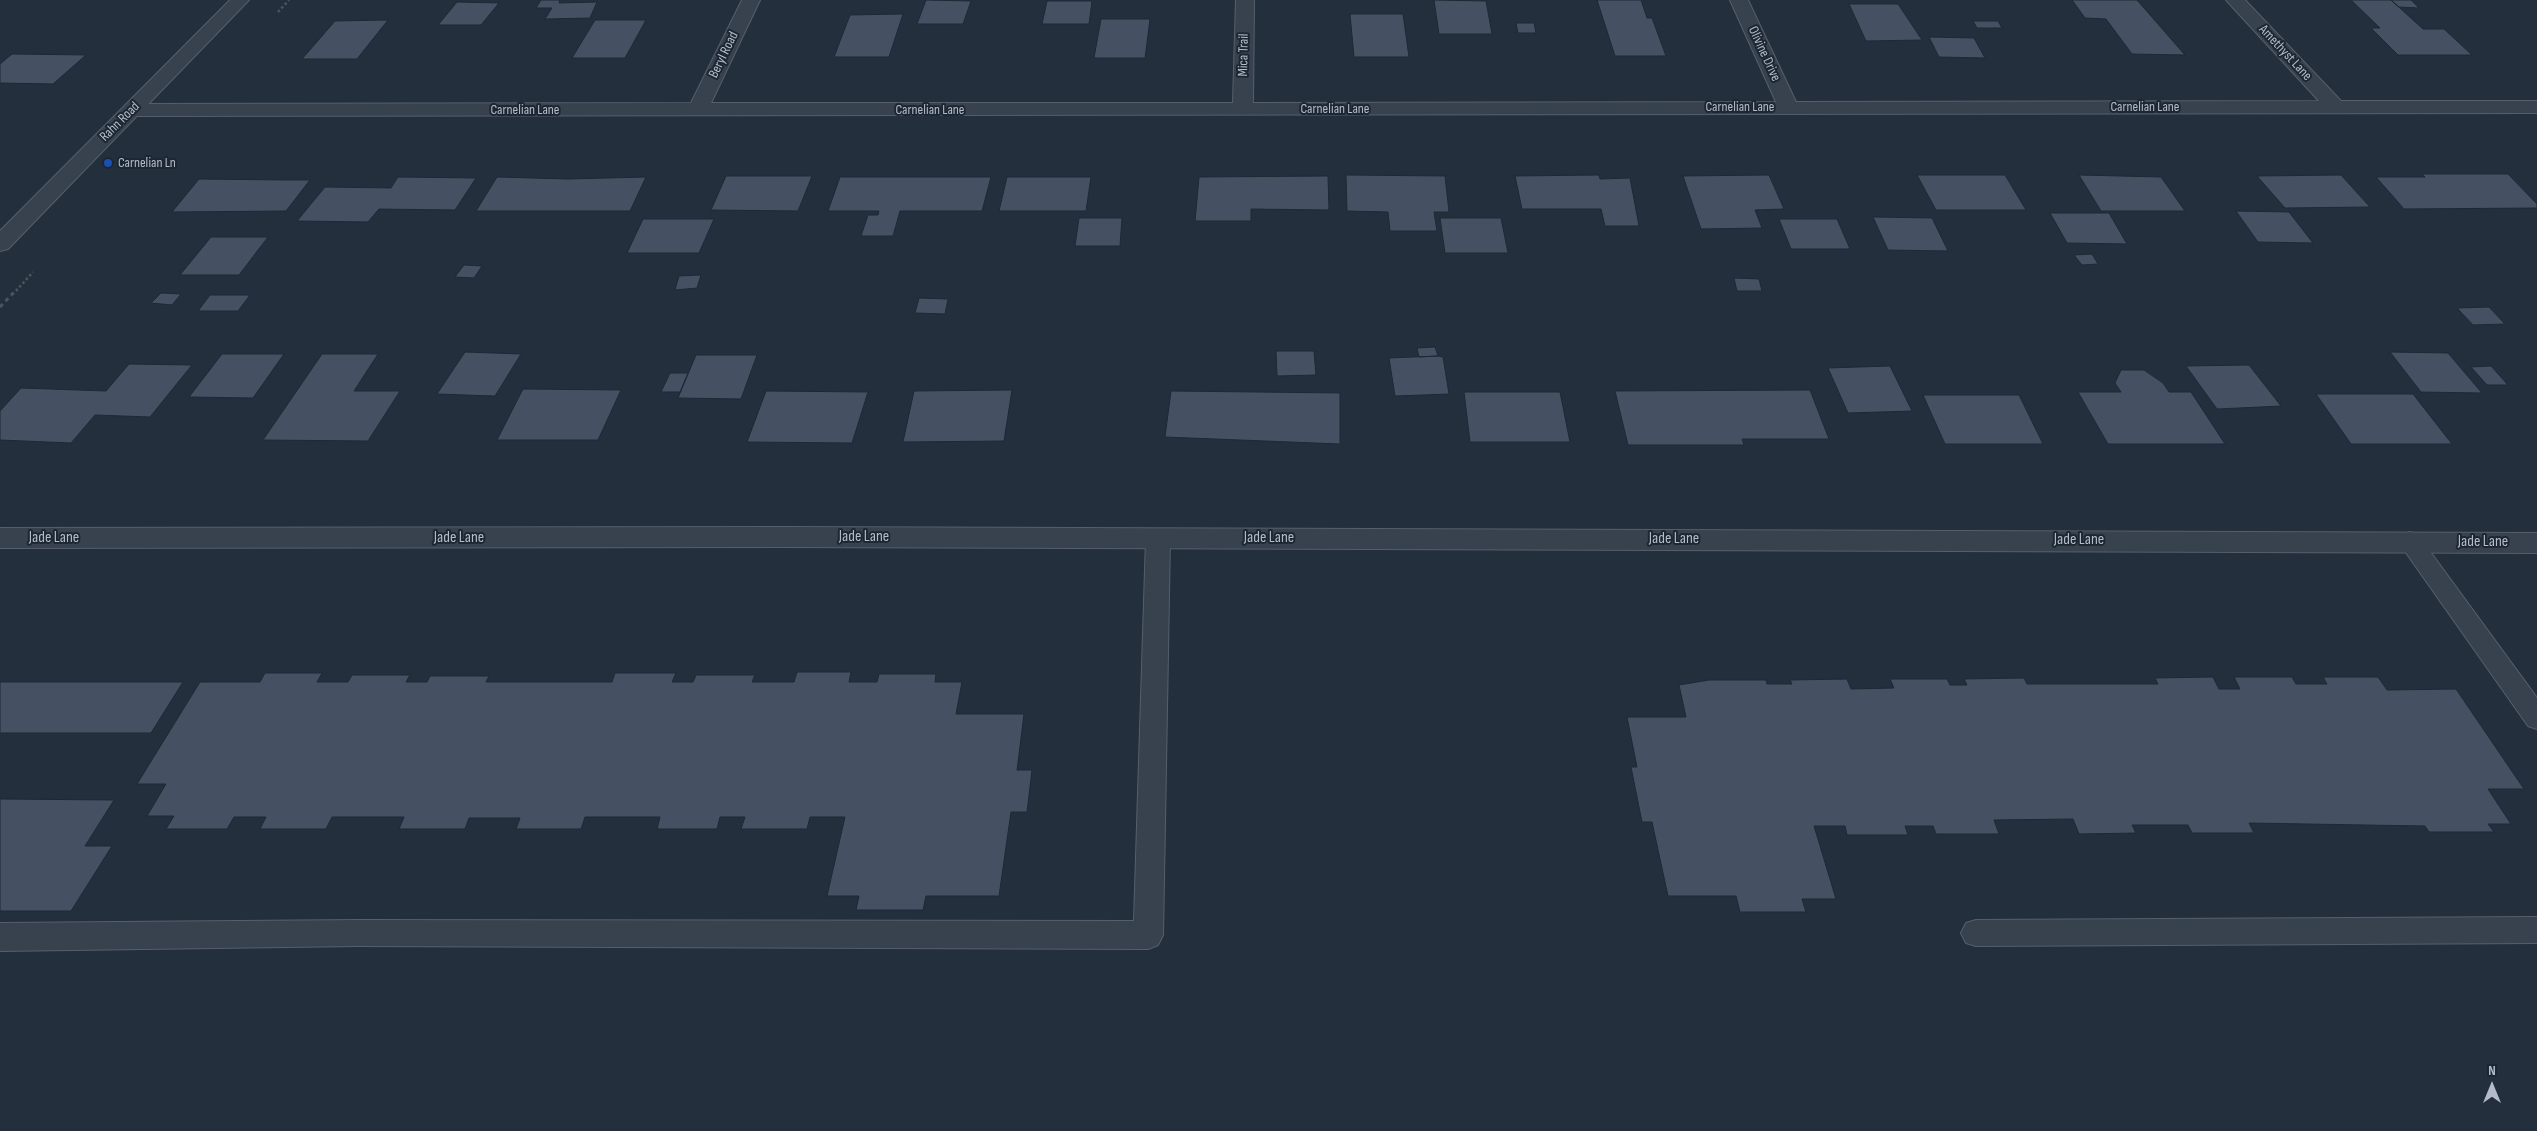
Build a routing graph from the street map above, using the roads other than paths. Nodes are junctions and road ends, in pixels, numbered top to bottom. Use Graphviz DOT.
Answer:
graph roads {
  1 [pos="240,0"];
  2 [pos="751,0"];
  3 [pos="1245,0"];
  4 [pos="1739,0"];
  5 [pos="2235,0"];
  6 [pos="1788,107"];
  7 [pos="2335,107"];
  8 [pos="2537,107"];
  9 [pos="132,110"];
  10 [pos="698,110"];
  11 [pos="1243,110"];
  12 [pos="0,244"];
  13 [pos="0,538"];
  14 [pos="1158,538"];
  15 [pos="2410,542"];
  16 [pos="2537,543"];
  17 [pos="2537,718"];
  18 [pos="2537,930"];
  19 [pos="1976,933"];
  20 [pos="0,937"];
  1 -- 9 [label="street, Rahn Road"];
  2 -- 10 [label="street, Beryl Road"];
  3 -- 11 [label="street, Mica Trail"];
  4 -- 6 [label="street, Olivine Drive"];
  5 -- 7 [label="street, Amethyst Lane"];
  6 -- 7 [label="street, Carnelian Lane"];
  6 -- 11 [label="street, Carnelian Lane"];
  7 -- 8 [label="street, Carnelian Lane"];
  9 -- 10 [label="street, Carnelian Lane"];
  9 -- 12 [label="street, Rahn Road"];
  10 -- 11 [label="street, Carnelian Lane"];
  13 -- 14 [label="street, Jade Lane"];
  14 -- 15 [label="street, Jade Lane"];
  14 -- 20 [label="lane"];
  15 -- 16 [label="street, Jade Lane"];
  15 -- 17 [label="lane"];
  18 -- 19 [label="lane"];
}
